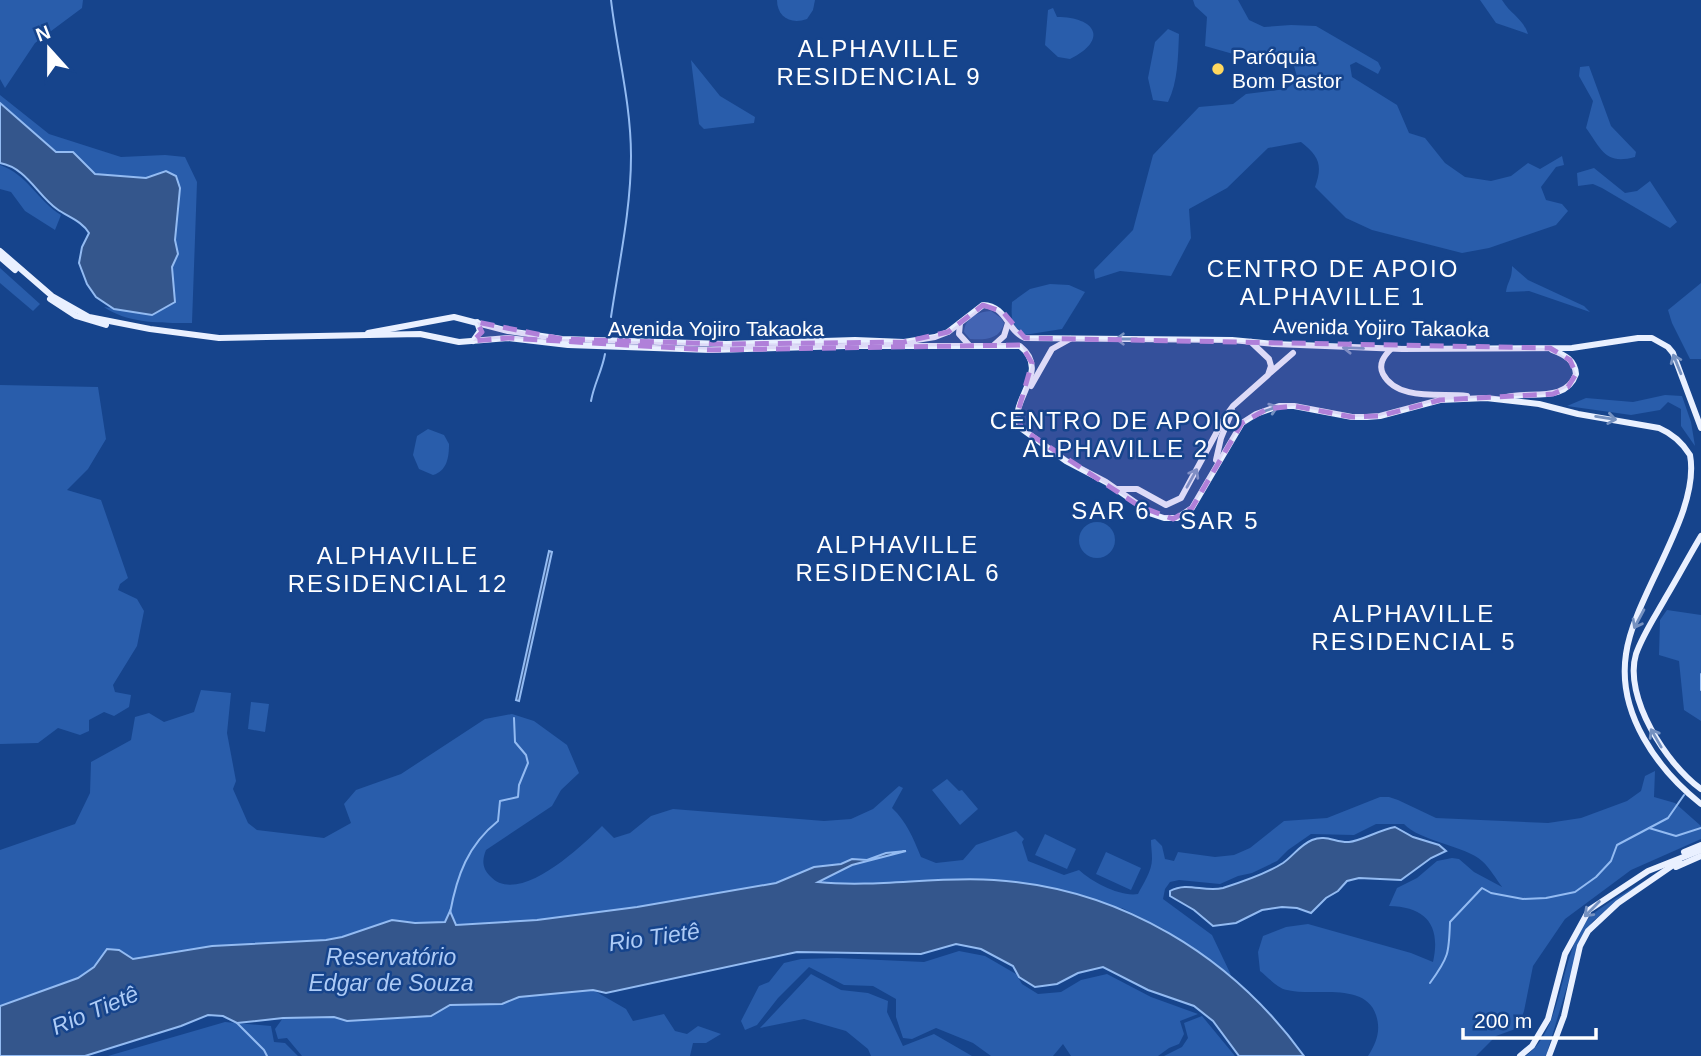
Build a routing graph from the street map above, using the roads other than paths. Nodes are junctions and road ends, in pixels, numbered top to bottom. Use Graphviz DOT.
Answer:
graph roads {
  1 [pos="0,251"];
  2 [pos="0,257"];
  3 [pos="436,320"];
  4 [pos="477,322"];
  5 [pos="960,323"];
  6 [pos="1009,323"];
  7 [pos="150,329"];
  8 [pos="338,337"];
  9 [pos="441,338"];
  10 [pos="1071,338"];
  11 [pos="473,341"];
  12 [pos="1251,342"];
  13 [pos="970,346"];
  14 [pos="992,346"];
  15 [pos="1550,348"];
  16 [pos="1391,349"];
  17 [pos="1293,353"];
  18 [pos="1268,375"];
  19 [pos="1486,398"];
  20 [pos="1502,398"];
  21 [pos="1233,406"];
  22 [pos="1019,408"];
  23 [pos="1701,428"];
  24 [pos="1215,466"];
  25 [pos="1699,480"];
  26 [pos="1117,489"];
  27 [pos="1701,536"];
  28 [pos="1676,550"];
  29 [pos="1701,789"];
  30 [pos="1701,804"];
  31 [pos="1700,851"];
  32 [pos="1520,1056"];
  33 [pos="1549,1056"];
  1 -- 7 [label="main road"];
  2 -- 7 [label="main road"];
  3 -- 4 [label="main road, Avenida Yojiro Takaoka"];
  3 -- 8 [label="main road, Avenida Yojiro Takaoka"];
  3 -- 9 [label="main road"];
  4 -- 5 [label="main road, Avenida Yojiro Takaoka"];
  4 -- 11 [label="main road"];
  5 -- 6 [label="main road"];
  5 -- 13 [label="main road"];
  6 -- 10 [label="main road, Avenida Yojiro Takaoka"];
  6 -- 14 [label="main road"];
  7 -- 8 [label="main road"];
  8 -- 9 [label="main road, Avenida Yojiro Takaoka"];
  9 -- 11 [label="main road, Avenida Yojiro Takaoka"];
  12 -- 10 [label="main road, Avenida Yojiro Takaoka, one-way"];
  10 -- 22 [label="main road"];
  11 -- 13 [label="main road, Avenida Yojiro Takaoka"];
  16 -- 12 [label="main road, Avenida Yojiro Takaoka, one-way"];
  12 -- 18 [label="main road"];
  13 -- 14 [label="main road, Avenida Yojiro Takaoka"];
  14 -- 22 [label="main road, Avenida Yojiro Takaoka"];
  15 -- 16 [label="main road, Avenida Yojiro Takaoka"];
  15 -- 20 [label="main road"];
  23 -- 15 [label="main road, Avenida Yojiro Takaoka, one-way"];
  16 -- 19 [label="main road"];
  17 -- 18 [label="main road"];
  18 -- 21 [label="main road"];
  19 -- 20 [label="main road"];
  24 -- 19 [label="main road, one-way"];
  20 -- 25 [label="main road, one-way"];
  21 -- 24 [label="main road"];
  26 -- 21 [label="main road, one-way"];
  22 -- 26 [label="main road"];
  24 -- 26 [label="main road"];
  29 -- 27 [label="main road, one-way"];
  28 -- 30 [label="main road, one-way"];
  31 -- 32 [label="main road, one-way"];
  31 -- 33 [label="main road"];
}
